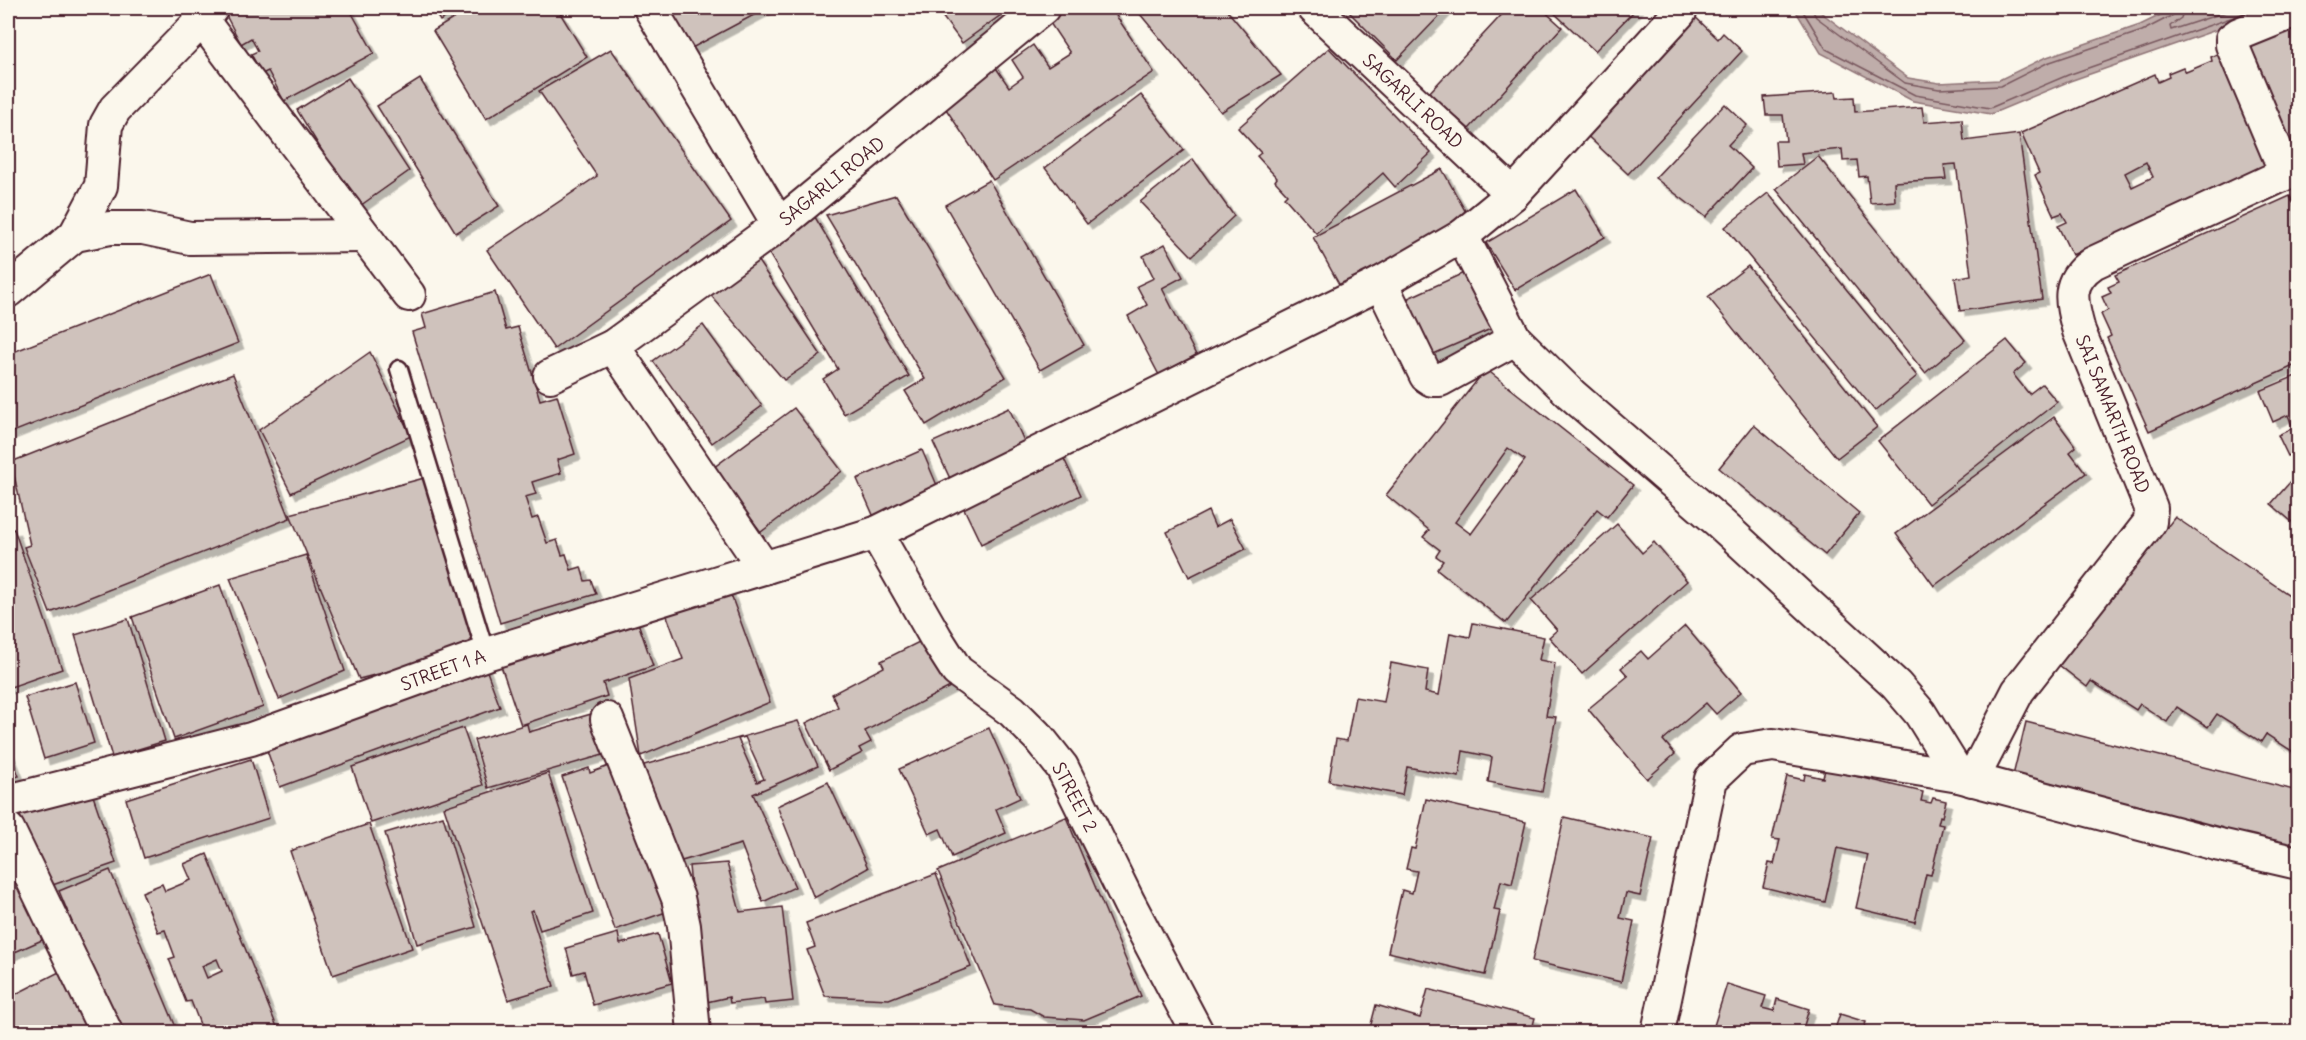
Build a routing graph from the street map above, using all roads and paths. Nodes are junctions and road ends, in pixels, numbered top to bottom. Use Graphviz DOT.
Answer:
graph roads {
  1 [pos="650,8"];
  2 [pos="1044,8"];
  3 [pos="1314,8"];
  4 [pos="1681,10"];
  5 [pos="2298,10"];
  6 [pos="207,14"];
  7 [pos="2292,170"];
  8 [pos="1513,194"];
  9 [pos="779,225"];
  10 [pos="75,235"];
  11 [pos="364,236"];
  12 [pos="1462,236"];
  13 [pos="1381,283"];
  14 [pos="8,291"];
  15 [pos="409,295"];
  16 [pos="1515,339"];
  17 [pos="613,346"];
  18 [pos="399,369"];
  19 [pos="550,376"];
  20 [pos="876,533"];
  21 [pos="764,568"];
  22 [pos="486,654"];
  23 [pos="607,719"];
  24 [pos="1965,778"];
  25 [pos="8,801"];
  26 [pos="8,829"];
  27 [pos="2298,863"];
  28 [pos="106,1032"];
  29 [pos="694,1032"];
  30 [pos="1197,1032"];
  31 [pos="1658,1032"];
  1 -- 9 [label="street"];
  2 -- 9 [label="street, SAGARLI ROAD"];
  3 -- 8 [label="street, SAGARLI ROAD"];
  4 -- 8 [label="street, STREET 1 A"];
  5 -- 7 [label="street"];
  6 -- 10 [label="street"];
  6 -- 11 [label="street"];
  7 -- 24 [label="street, SAI SAMARTH ROAD"];
  8 -- 12 [label="street, STREET 1 A"];
  9 -- 17 [label="street, SAGARLI ROAD"];
  10 -- 11 [label="street"];
  10 -- 14 [label="street"];
  11 -- 15 [label="street"];
  12 -- 13 [label="street, STREET 1 A"];
  12 -- 16 [label="street"];
  13 -- 16 [label="street"];
  13 -- 20 [label="street, STREET 1 A"];
  16 -- 24 [label="street"];
  17 -- 19 [label="street, SAGARLI ROAD"];
  17 -- 21 [label="street"];
  18 -- 22 [label="lane"];
  20 -- 21 [label="street, STREET 1 A"];
  20 -- 30 [label="street, STREET 2"];
  21 -- 22 [label="street, STREET 1 A"];
  22 -- 25 [label="street, STREET 1 A"];
  23 -- 29 [label="street"];
  24 -- 27 [label="street"];
  24 -- 31 [label="street"];
  26 -- 28 [label="street"];
}
